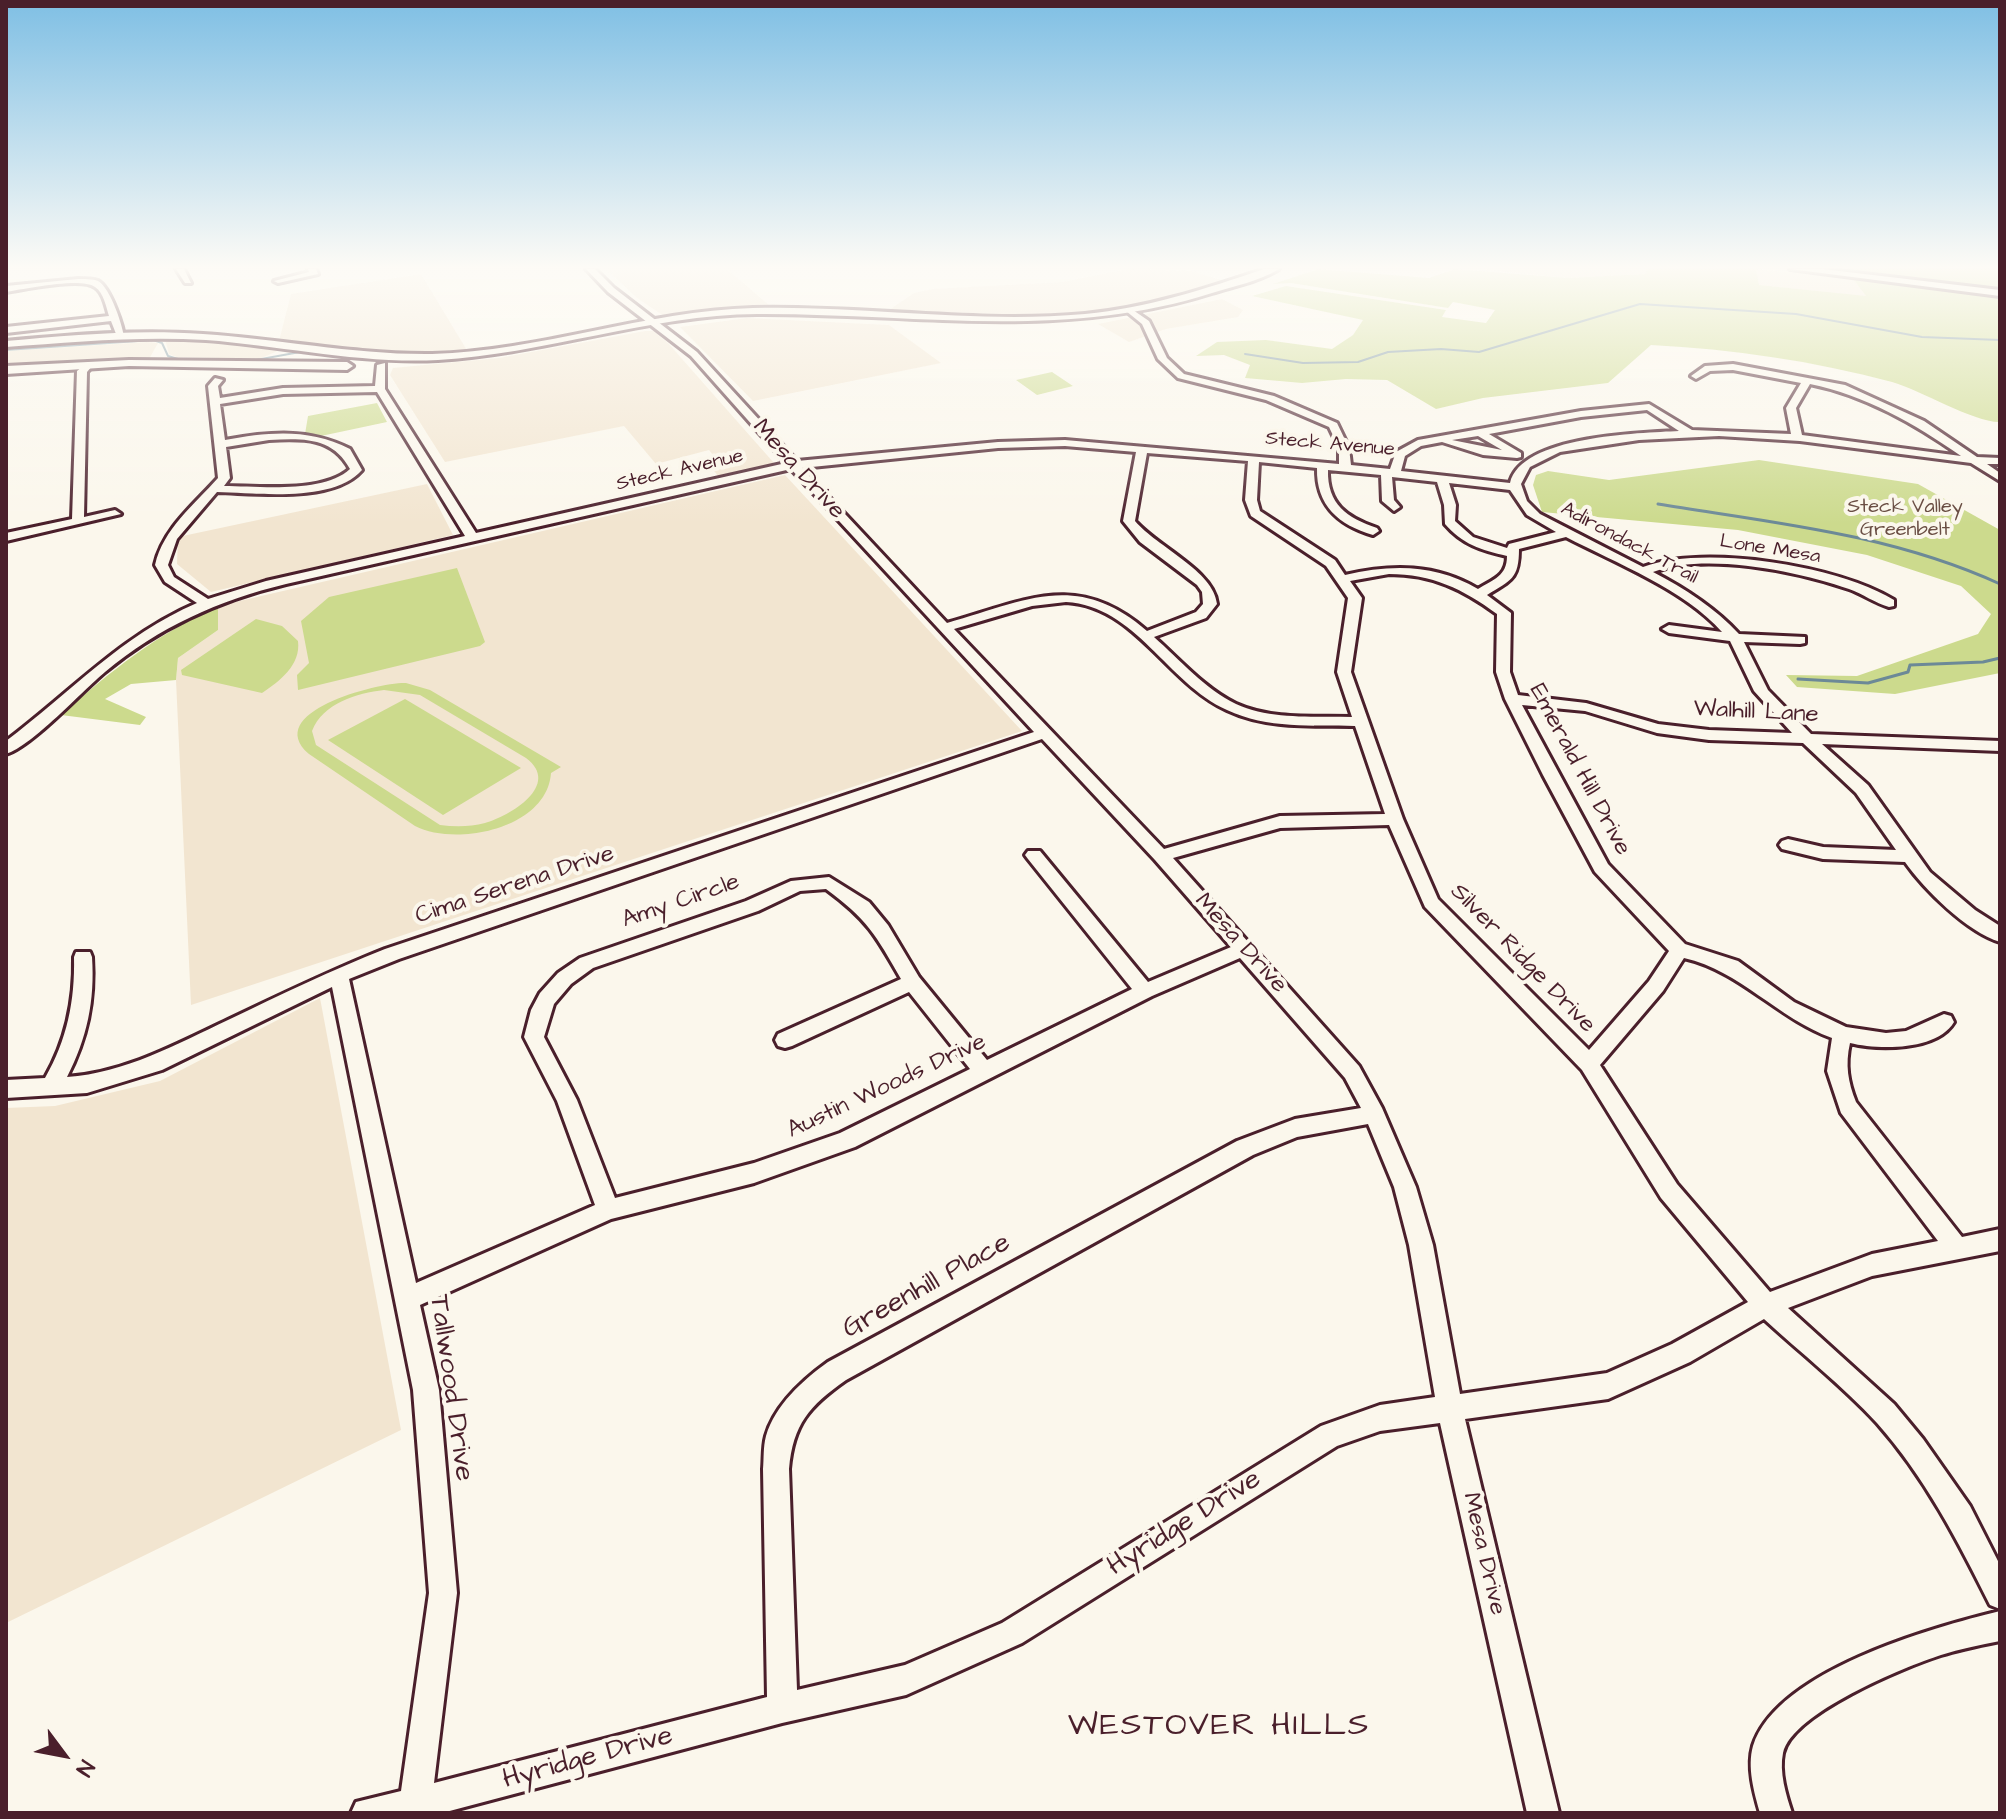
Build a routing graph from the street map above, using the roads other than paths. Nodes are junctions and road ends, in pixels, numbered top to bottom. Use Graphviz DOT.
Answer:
graph roads {
  1 [pos="309,354"];
  2 [pos="350,354"];
  3 [pos="469,354"];
  4 [pos="514,354"];
  5 [pos="694,354"];
  6 [pos="1161,354"];
  7 [pos="460,355"];
  8 [pos="368,356"];
  9 [pos="395,357"];
  10 [pos="88,365"];
  11 [pos="284,365"];
  12 [pos="382,365"];
  13 [pos="6,370"];
  14 [pos="1696,376"];
  15 [pos="1808,379"];
  16 [pos="218,380"];
  17 [pos="380,389"];
  18 [pos="215,402"];
  19 [pos="1557,418"];
  20 [pos="1688,432"];
  21 [pos="1482,434"];
  22 [pos="1592,437"];
  23 [pos="1797,438"];
  24 [pos="1437,439"];
  25 [pos="222,444"];
  26 [pos="778,449"];
  27 [pos="1142,449"];
  28 [pos="1254,458"];
  29 [pos="831,459"];
  30 [pos="1971,461"];
  31 [pos="2000,461"];
  32 [pos="794,465"];
  33 [pos="1323,465"];
  34 [pos="1345,466"];
  35 [pos="1390,471"];
  36 [pos="1441,477"];
  37 [pos="2000,478"];
  38 [pos="1515,487"];
  39 [pos="216,489"];
  40 [pos="1394,507"];
  41 [pos="115,514"];
  42 [pos="78,522"];
  43 [pos="1373,531"];
  44 [pos="1564,534"];
  45 [pos="6,537"];
  46 [pos="473,538"];
  47 [pos="1511,553"];
  48 [pos="1642,572"];
  49 [pos="1343,579"];
  50 [pos="1479,594"];
  51 [pos="1889,603"];
  52 [pos="207,604"];
  53 [pos="947,627"];
  54 [pos="1669,629"];
  55 [pos="1143,637"];
  56 [pos="1735,638"];
  57 [pos="1800,640"];
  58 [pos="1512,699"];
  59 [pos="1361,722"];
  60 [pos="1045,733"];
  61 [pos="1809,740"];
  62 [pos="2000,746"];
  63 [pos="6,749"];
  64 [pos="1395,819"];
  65 [pos="1788,845"];
  66 [pos="1034,855"];
  67 [pos="1161,856"];
  68 [pos="1911,856"];
  69 [pos="2000,935"];
  70 [pos="1244,949"];
  71 [pos="1679,950"];
  72 [pos="83,957"];
  73 [pos="339,975"];
  74 [pos="912,982"];
  75 [pos="1145,991"];
  76 [pos="1944,1022"];
  77 [pos="1843,1035"];
  78 [pos="785,1040"];
  79 [pos="1589,1064"];
  80 [pos="984,1071"];
  81 [pos="50,1088"];
  82 [pos="6,1089"];
  83 [pos="1375,1114"];
  84 [pos="608,1210"];
  85 [pos="2000,1240"];
  86 [pos="1956,1247"];
  87 [pos="409,1298"];
  88 [pos="1766,1305"];
  89 [pos="1449,1407"];
  90 [pos="2000,1595"];
  91 [pos="2000,1626"];
  92 [pos="782,1708"];
  93 [pos="415,1809"];
  94 [pos="367,1813"];
  95 [pos="1543,1813"];
  96 [pos="1776,1813"];
  1 -- 11 [label="main road"];
  2 -- 8 [label="main road"];
  3 -- 7 [label="main road"];
  4 -- 12 [label="main road"];
  5 -- 26 [label="street, Mesa Drive"];
  6 -- 34 [label="street"];
  7 -- 9 [label="main road"];
  7 -- 12 [label="main road"];
  8 -- 9 [label="main road"];
  8 -- 12 [label="main road"];
  9 -- 12 [label="main road"];
  10 -- 11 [label="main road"];
  10 -- 13 [label="main road"];
  10 -- 42 [label="street"];
  11 -- 12 [label="main road"];
  12 -- 17 [label="street"];
  14 -- 15 [label="street"];
  15 -- 23 [label="street"];
  15 -- 30 [label="street"];
  16 -- 18 [label="street"];
  17 -- 18 [label="street"];
  17 -- 46 [label="street"];
  18 -- 25 [label="street"];
  19 -- 20 [label="street"];
  19 -- 21 [label="street"];
  19 -- 22 [label="street"];
  20 -- 23 [label="street"];
  20 -- 38 [label="street"];
  21 -- 24 [label="street"];
  21 -- 24 [label="street"];
  23 -- 30 [label="street"];
  24 -- 35 [label="street"];
  25 -- 39 [label="street"];
  25 -- 39 [label="street"];
  26 -- 29 [label="street"];
  26 -- 32 [label="street, Mesa Drive"];
  27 -- 28 [label="street, Steck Avenue"];
  27 -- 29 [label="street, Steck Avenue"];
  27 -- 55 [label="street"];
  28 -- 33 [label="street, Steck Avenue"];
  28 -- 49 [label="street"];
  29 -- 32 [label="street, Steck Avenue"];
  30 -- 31 [label="street"];
  30 -- 37 [label="street"];
  32 -- 46 [label="street, Steck Avenue"];
  32 -- 53 [label="street, Mesa Drive"];
  33 -- 34 [label="street, Steck Avenue"];
  33 -- 43 [label="street"];
  34 -- 35 [label="street, Steck Avenue"];
  35 -- 36 [label="street, Steck Avenue"];
  35 -- 40 [label="street"];
  36 -- 38 [label="street, Steck Avenue"];
  36 -- 47 [label="street"];
  38 -- 44 [label="street, Adirondack Trail"];
  39 -- 52 [label="street"];
  41 -- 42 [label="street"];
  42 -- 45 [label="street"];
  44 -- 47 [label="street"];
  44 -- 48 [label="street, Adirondack Trail"];
  46 -- 52 [label="street, Steck Avenue"];
  47 -- 50 [label="street"];
  48 -- 51 [label="street, Lone Mesa"];
  48 -- 56 [label="street, Adirondack Trail"];
  49 -- 50 [label="street, Emerald Hill Drive"];
  49 -- 59 [label="street, Silver Ridge Drive"];
  50 -- 58 [label="street, Emerald Hill Drive"];
  52 -- 63 [label="street, Steck Avenue"];
  53 -- 55 [label="street"];
  53 -- 60 [label="street, Mesa Drive"];
  54 -- 56 [label="street"];
  55 -- 59 [label="street"];
  56 -- 57 [label="street"];
  56 -- 61 [label="street, Adirondack Trail"];
  58 -- 61 [label="street, Walhill Lane"];
  58 -- 71 [label="street, Emerald Hill Drive"];
  59 -- 64 [label="street, Silver Ridge Drive"];
  60 -- 67 [label="street, Mesa Drive"];
  60 -- 73 [label="street, Cima Serena Drive"];
  61 -- 62 [label="street, Walhill Lane"];
  61 -- 68 [label="street, Adirondack Trail"];
  64 -- 67 [label="street"];
  64 -- 79 [label="street, Silver Ridge Drive"];
  65 -- 68 [label="street"];
  66 -- 75 [label="street"];
  67 -- 70 [label="street, Mesa Drive"];
  68 -- 69 [label="street, Adirondack Trail"];
  70 -- 75 [label="street, Austin Woods Drive"];
  70 -- 83 [label="street, Mesa Drive"];
  71 -- 77 [label="street"];
  71 -- 79 [label="street"];
  72 -- 81 [label="street"];
  73 -- 81 [label="street, Cima Serena Drive"];
  73 -- 87 [label="street, Tallwood Drive"];
  74 -- 78 [label="street"];
  74 -- 80 [label="street, Amy Circle"];
  74 -- 84 [label="street, Amy Circle"];
  75 -- 80 [label="street, Austin Woods Drive"];
  76 -- 77 [label="street"];
  77 -- 86 [label="street"];
  79 -- 88 [label="street, Silver Ridge Drive"];
  80 -- 84 [label="street, Austin Woods Drive"];
  81 -- 82 [label="street, Cima Serena Drive"];
  83 -- 89 [label="street, Mesa Drive"];
  83 -- 92 [label="street, Greenhill Place"];
  84 -- 87 [label="street, Austin Woods Drive"];
  85 -- 86 [label="street, Hyridge Drive"];
  86 -- 88 [label="street, Hyridge Drive"];
  87 -- 93 [label="street, Tallwood Drive"];
  88 -- 89 [label="street, Hyridge Drive"];
  88 -- 90 [label="street, Silver Ridge Drive"];
  89 -- 92 [label="street, Hyridge Drive"];
  89 -- 95 [label="street, Mesa Drive"];
  91 -- 96 [label="street"];
  92 -- 93 [label="street, Hyridge Drive"];
  93 -- 94 [label="street, Hyridge Drive"];
}
